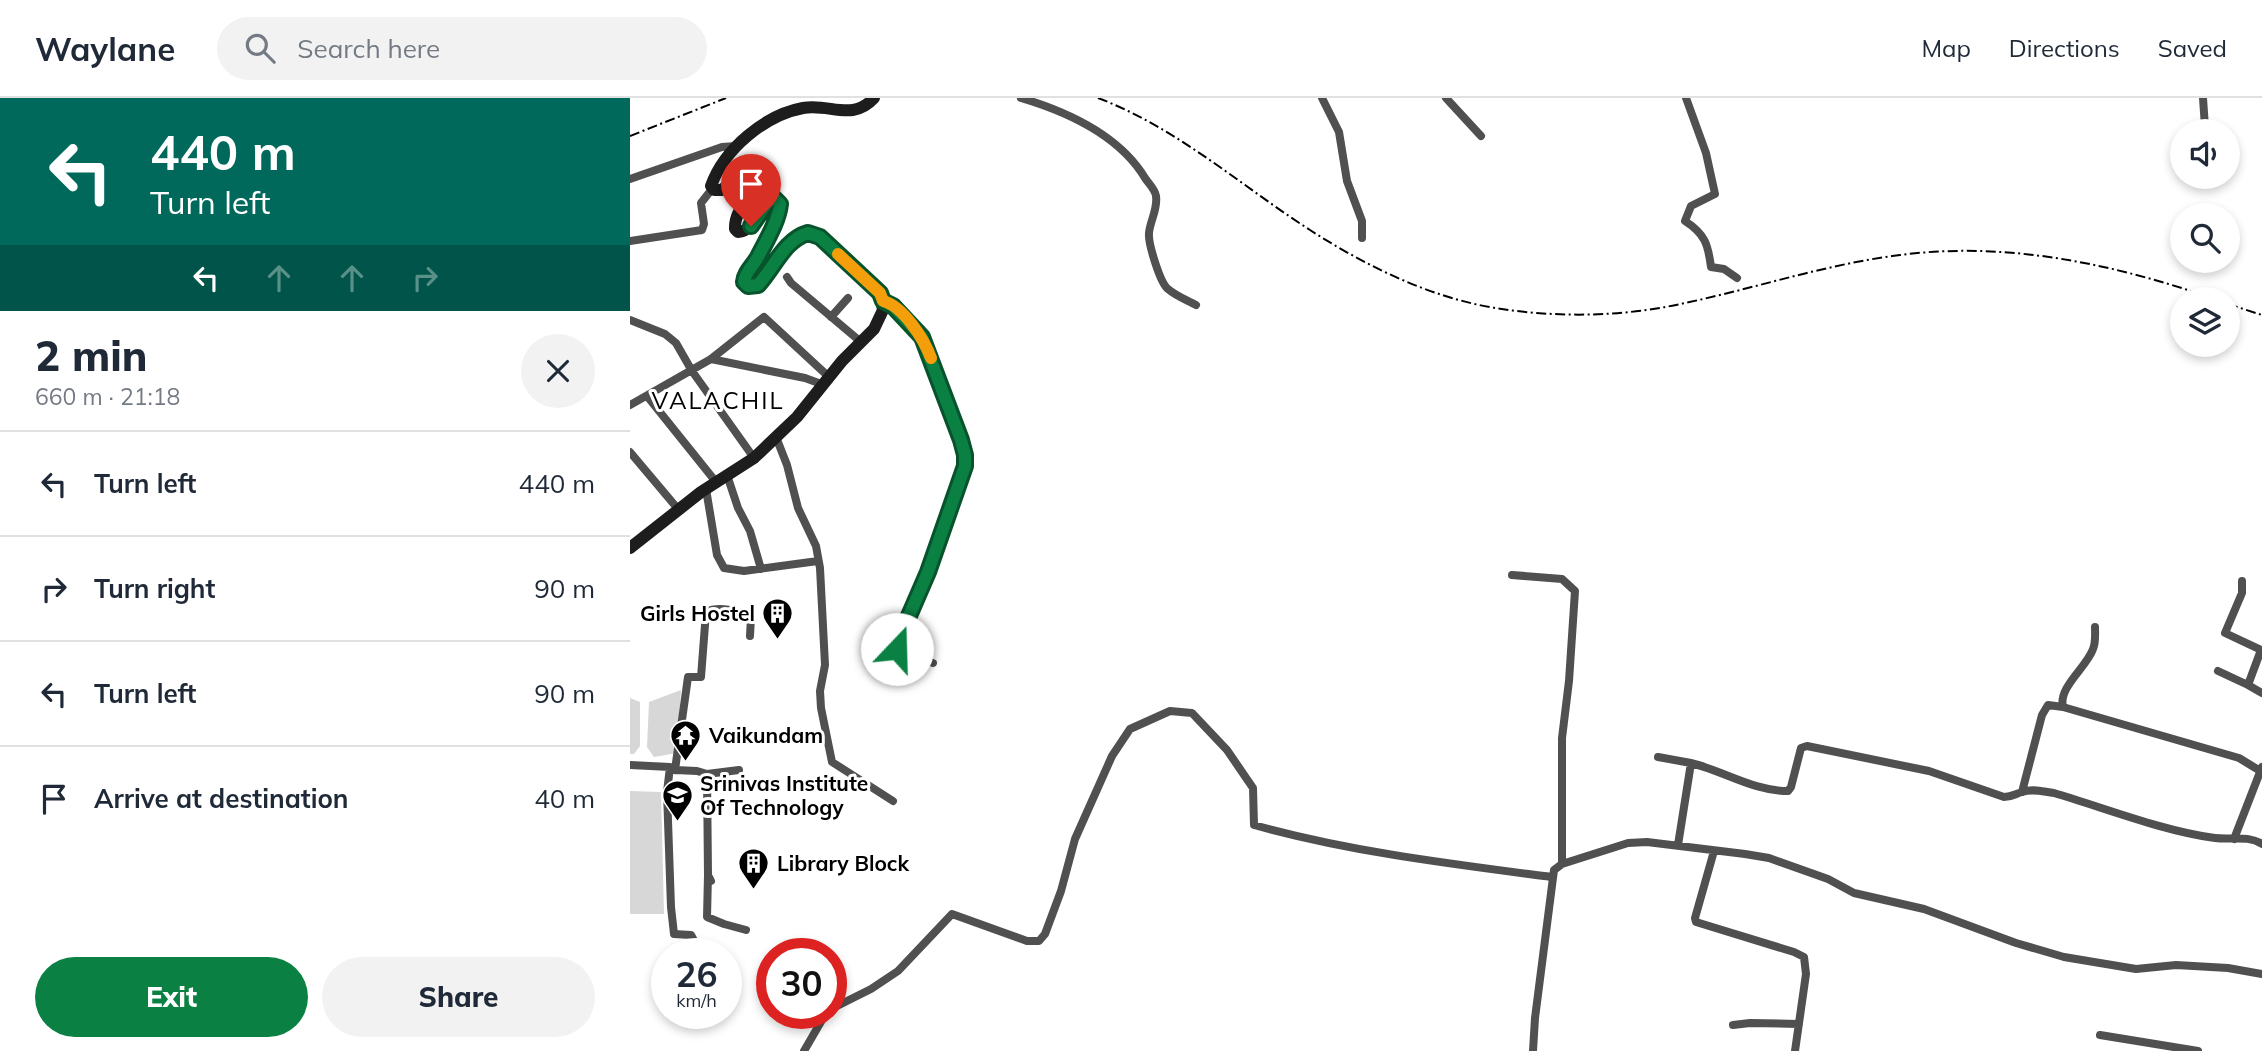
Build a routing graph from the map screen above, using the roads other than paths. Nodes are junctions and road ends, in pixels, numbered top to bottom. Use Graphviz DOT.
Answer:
graph roads {
  1 [pos="874,98"];
  2 [pos="1021,98"];
  3 [pos="1322,98"];
  4 [pos="1446,98"];
  5 [pos="1686,98"];
  6 [pos="2203,98"];
  7 [pos="2204,119"];
  8 [pos="1481,136"];
  9 [pos="739,145"];
  10 [pos="630,179"];
  11 [pos="712,189"];
  12 [pos="1362,238"];
  13 [pos="630,241"];
  14 [pos="787,276"];
  15 [pos="1737,278"];
  16 [pos="848,298"];
  17 [pos="883,301"];
  18 [pos="1196,305"];
  19 [pos="831,317"];
  20 [pos="630,320"];
  21 [pos="861,342"];
  22 [pos="711,359"];
  23 [pos="692,371"];
  24 [pos="827,381"];
  25 [pos="647,396"];
  26 [pos="630,405"];
  27 [pos="776,437"];
  28 [pos="630,452"];
  29 [pos="754,458"];
  30 [pos="727,475"];
  31 [pos="711,485"];
  32 [pos="678,509"];
  33 [pos="630,548"];
  34 [pos="818,561"];
  35 [pos="761,569"];
  36 [pos="1512,575"];
  37 [pos="2242,581"];
  38 [pos="2095,626"];
  39 [pos="750,636"];
  40 [pos="933,663"];
  41 [pos="2218,671"];
  42 [pos="2248,685"];
  43 [pos="2262,693"];
  44 [pos="2063,707"];
  45 [pos="1658,757"];
  46 [pos="1691,763"];
  47 [pos="630,765"];
  48 [pos="673,769"];
  49 [pos="739,770"];
  50 [pos="2261,770"];
  51 [pos="707,774"];
  52 [pos="2022,792"];
  53 [pos="893,801"];
  54 [pos="2234,839"];
  55 [pos="2262,844"];
  56 [pos="1678,845"];
  57 [pos="1714,851"];
  58 [pos="1562,864"];
  59 [pos="1551,877"];
  60 [pos="746,930"];
  61 [pos="693,938"];
  62 [pos="2262,974"];
  63 [pos="847,1001"];
  64 [pos="1799,1024"];
  65 [pos="1733,1025"];
  66 [pos="817,1029"];
  67 [pos="2100,1035"];
  68 [pos="804,1051"];
  69 [pos="1533,1051"];
  70 [pos="1795,1051"];
  71 [pos="2198,1051"];
  1 -- 9 [label="main road"];
  2 -- 18 [label="street"];
  3 -- 12 [label="street"];
  4 -- 8 [label="street"];
  5 -- 15 [label="street"];
  6 -- 7 [label="street"];
  9 -- 10 [label="street"];
  9 -- 11 [label="main road"];
  11 -- 13 [label="street"];
  11 -- 17 [label="main road"];
  14 -- 19 [label="street"];
  16 -- 19 [label="street"];
  17 -- 21 [label="main road"];
  17 -- 40 [label="street"];
  19 -- 21 [label="street"];
  20 -- 23 [label="street"];
  21 -- 24 [label="main road"];
  22 -- 23 [label="street"];
  22 -- 24 [label="street"];
  22 -- 24 [label="street"];
  23 -- 25 [label="street"];
  23 -- 29 [label="street"];
  24 -- 27 [label="main road"];
  25 -- 26 [label="street"];
  25 -- 31 [label="street"];
  27 -- 29 [label="main road"];
  27 -- 34 [label="street"];
  28 -- 32 [label="street"];
  29 -- 30 [label="main road"];
  30 -- 31 [label="main road"];
  30 -- 35 [label="street"];
  31 -- 32 [label="main road"];
  31 -- 35 [label="street"];
  32 -- 33 [label="main road"];
  34 -- 35 [label="street"];
  34 -- 53 [label="street"];
  36 -- 58 [label="street"];
  37 -- 42 [label="street"];
  38 -- 44 [label="street"];
  39 -- 48 [label="street"];
  41 -- 42 [label="street"];
  42 -- 43 [label="street"];
  44 -- 50 [label="street"];
  44 -- 52 [label="street"];
  45 -- 46 [label="street"];
  46 -- 52 [label="street"];
  46 -- 56 [label="street"];
  47 -- 48 [label="street"];
  48 -- 51 [label="street"];
  48 -- 61 [label="street"];
  49 -- 51 [label="street"];
  50 -- 54 [label="street"];
  51 -- 60 [label="street"];
  52 -- 54 [label="street"];
  54 -- 55 [label="street"];
  56 -- 57 [label="street"];
  56 -- 58 [label="street"];
  57 -- 62 [label="street"];
  57 -- 64 [label="street"];
  58 -- 59 [label="street"];
  59 -- 63 [label="street"];
  59 -- 69 [label="street"];
  64 -- 65 [label="street"];
  64 -- 70 [label="street"];
  66 -- 68 [label="street"];
  67 -- 71 [label="street"];
}
